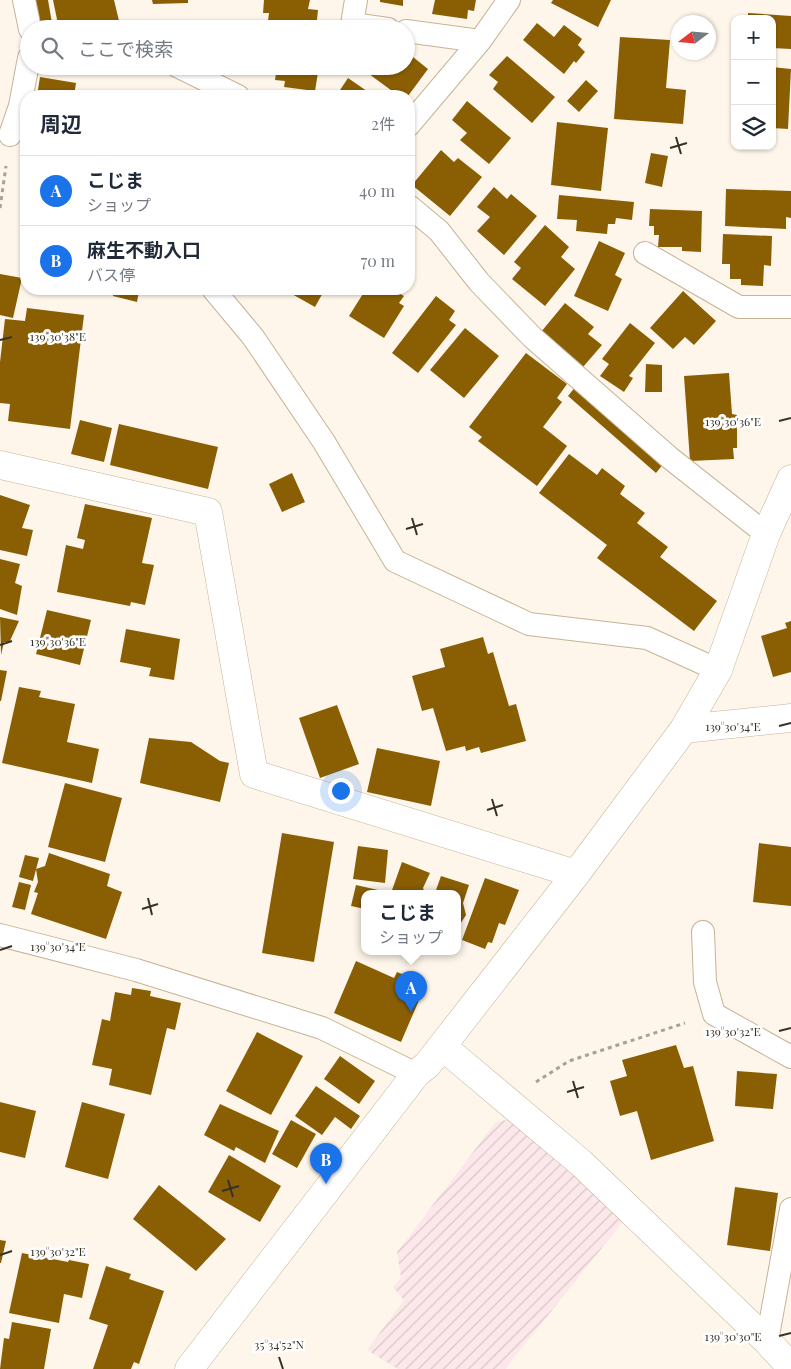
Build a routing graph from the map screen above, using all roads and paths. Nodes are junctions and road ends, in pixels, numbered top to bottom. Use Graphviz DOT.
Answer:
graph roads {
  1 [pos="24,0"];
  2 [pos="356,0"];
  3 [pos="509,0"];
  4 [pos="28,20"];
  5 [pos="353,20"];
  6 [pos="415,32"];
  7 [pos="480,41"];
  8 [pos="26,75"];
  9 [pos="195,75"];
  10 [pos="23,90"];
  11 [pos="226,90"];
  12 [pos="20,106"];
  13 [pos="415,118"];
  14 [pos="9,134"];
  15 [pos="0,208"];
  16 [pos="415,211"];
  17 [pos="645,253"];
  18 [pos="218,295"];
  19 [pos="791,306"];
  20 [pos="0,465"];
  21 [pos="791,480"];
  22 [pos="766,534"];
  23 [pos="718,670"];
  24 [pos="791,718"];
  25 [pos="684,729"];
  26 [pos="576,874"];
  27 [pos="703,932"];
  28 [pos="0,935"];
  29 [pos="714,1014"];
  30 [pos="442,1046"];
  31 [pos="791,1057"];
  32 [pos="416,1074"];
  33 [pos="512,1104"];
  34 [pos="791,1209"];
  35 [pos="767,1341"];
  36 [pos="791,1367"];
  37 [pos="189,1369"];
  1 -- 4 [label="lane"];
  2 -- 5 [label="lane"];
  3 -- 7 [label="lane"];
  6 -- 7 [label="lane"];
  7 -- 13 [label="lane"];
  8 -- 10 [label="lane"];
  9 -- 11 [label="lane"];
  12 -- 14 [label="lane"];
  14 -- 15 [label="path"];
  16 -- 22 [label="lane"];
  17 -- 19 [label="lane"];
  18 -- 23 [label="lane"];
  20 -- 26 [label="street"];
  21 -- 22 [label="street"];
  22 -- 23 [label="street"];
  23 -- 25 [label="street"];
  24 -- 25 [label="street"];
  25 -- 26 [label="street"];
  26 -- 30 [label="street"];
  27 -- 29 [label="lane"];
  28 -- 32 [label="lane"];
  29 -- 31 [label="lane"];
  29 -- 33 [label="path"];
  30 -- 32 [label="street"];
  30 -- 33 [label="street"];
  32 -- 37 [label="street"];
  33 -- 35 [label="street"];
  34 -- 35 [label="lane"];
  35 -- 36 [label="street"];
}
